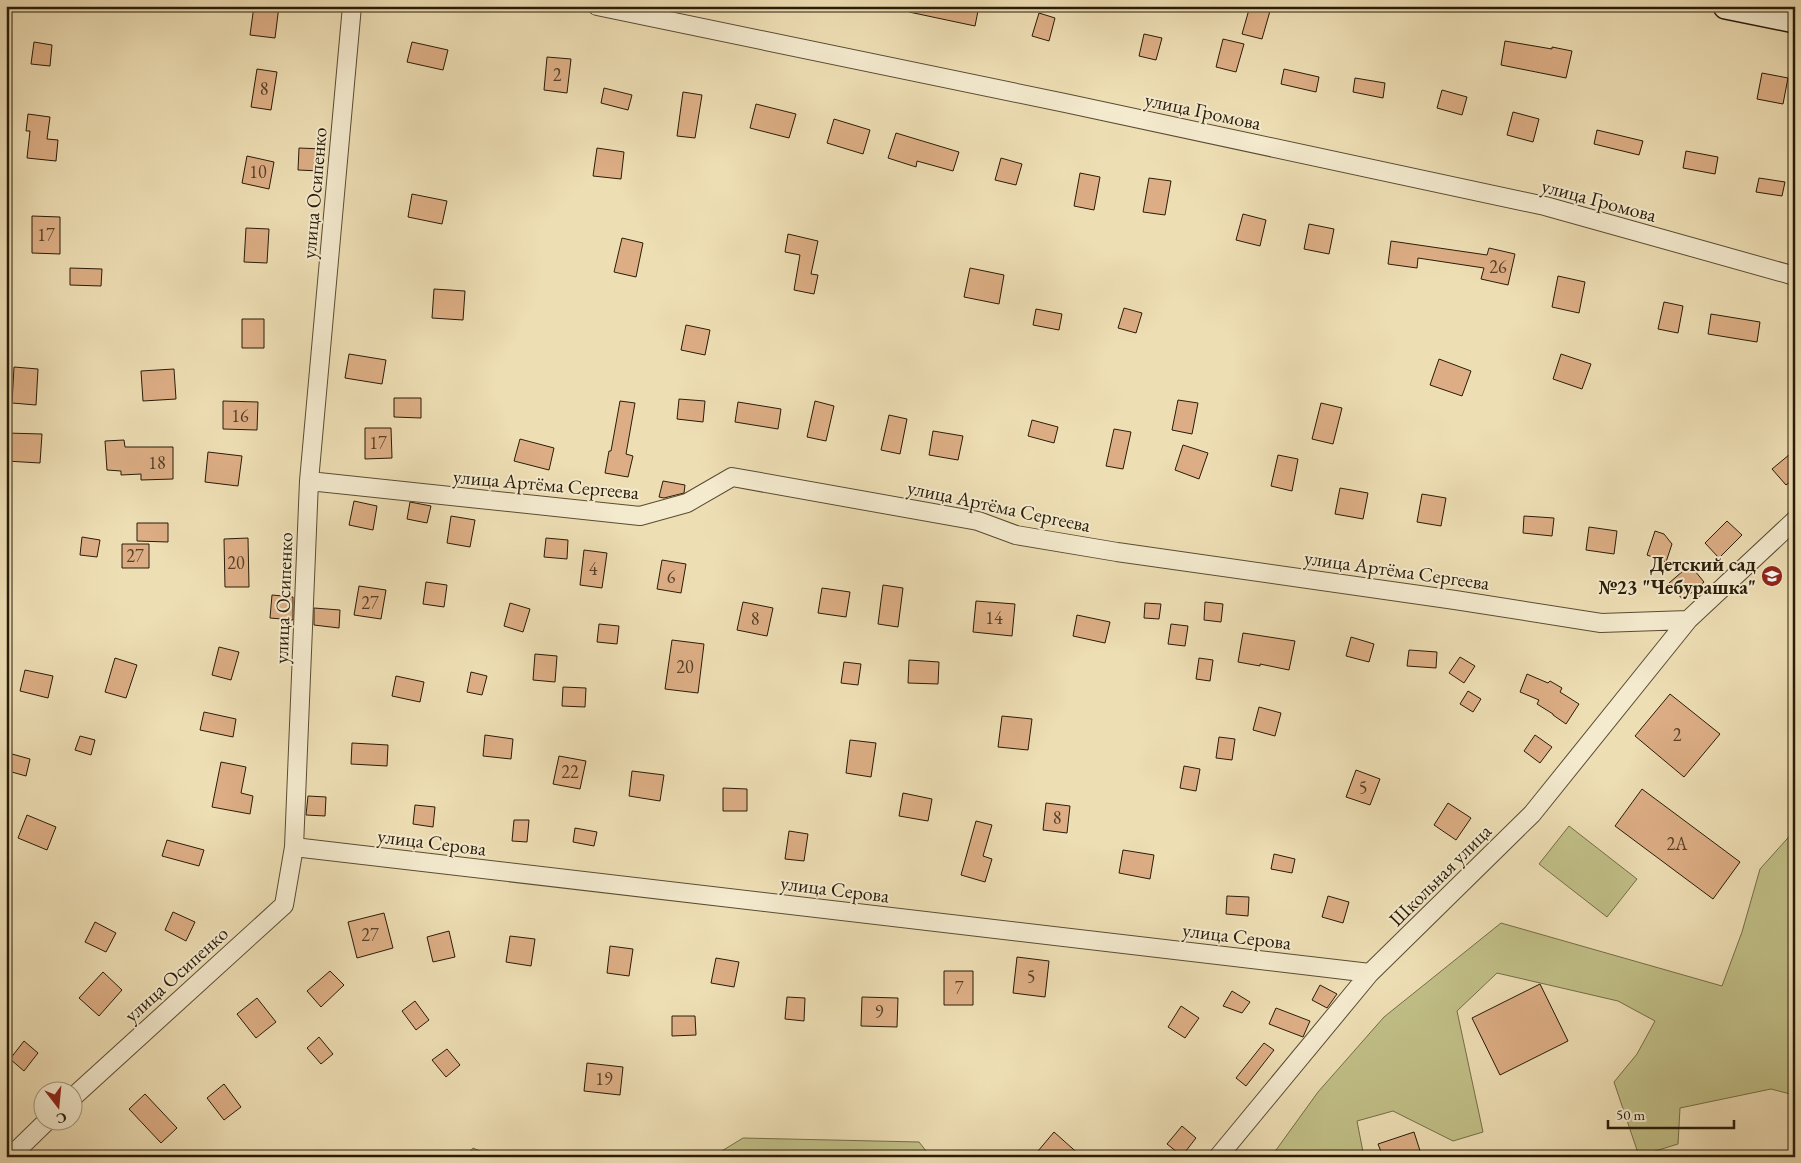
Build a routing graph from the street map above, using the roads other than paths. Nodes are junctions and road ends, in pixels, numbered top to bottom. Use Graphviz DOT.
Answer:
graph roads {
  1 [pos="352,6"];
  2 [pos="597,6"];
  3 [pos="1726,6"];
  4 [pos="1795,20"];
  5 [pos="1795,276"];
  6 [pos="309,481"];
  7 [pos="1795,520"];
  8 [pos="1688,620"];
  9 [pos="294,847"];
  10 [pos="1370,974"];
  11 [pos="82,1089"];
  12 [pos="38,1130"];
  13 [pos="10,1157"];
  14 [pos="1218,1157"];
  1 -- 6 [label="street, улица Осипенко"];
  2 -- 5 [label="street, улица Громова"];
  3 -- 4 [label="street"];
  6 -- 8 [label="street, улица Артёма Сергеева"];
  6 -- 9 [label="street, улица Осипенко"];
  7 -- 8 [label="street"];
  8 -- 10 [label="street, Школьная улица"];
  9 -- 10 [label="street, улица Серова"];
  9 -- 11 [label="street, улица Осипенко"];
  10 -- 14 [label="street, Школьная улица"];
  12 -- 13 [label="street"];
}
